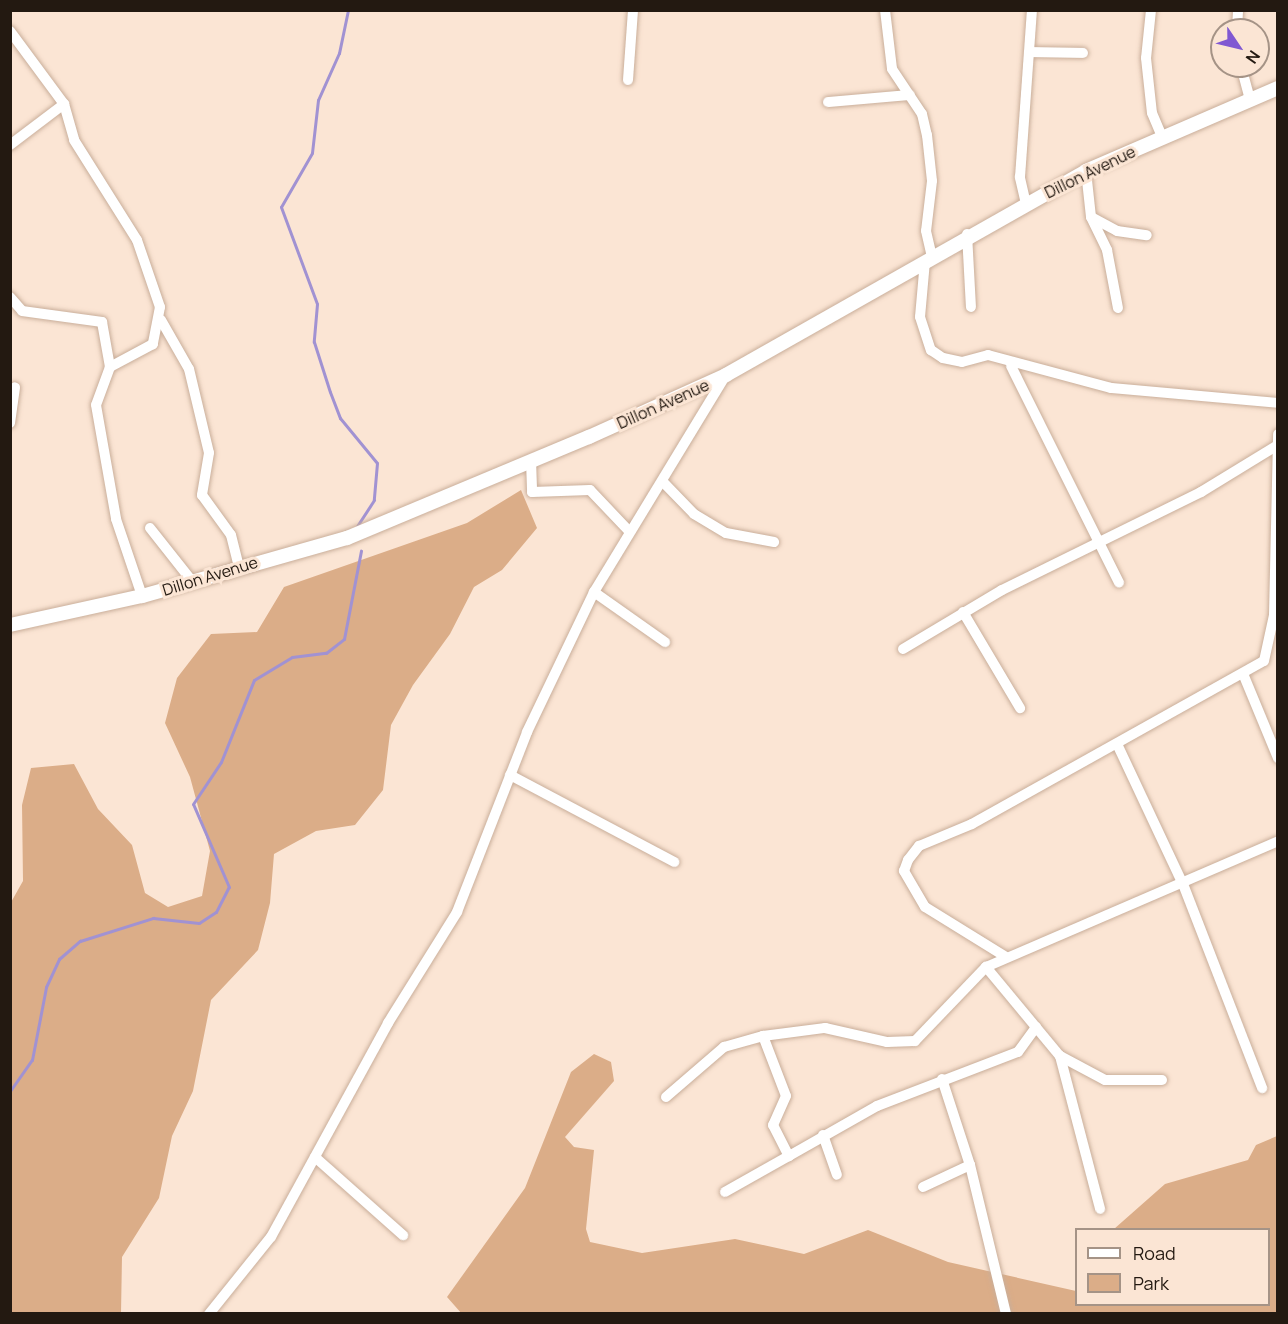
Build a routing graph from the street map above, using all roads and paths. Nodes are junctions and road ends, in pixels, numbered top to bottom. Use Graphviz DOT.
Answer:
graph roads {
  1 [pos="633,10"];
  2 [pos="885,10"];
  3 [pos="1032,10"];
  4 [pos="1151,10"];
  5 [pos="10,31"];
  6 [pos="1032,52"];
  7 [pos="1083,53"];
  8 [pos="1244,78"];
  9 [pos="628,80"];
  10 [pos="1278,88"];
  11 [pos="910,95"];
  12 [pos="1250,99"];
  13 [pos="828,102"];
  14 [pos="64,104"];
  15 [pos="1162,137"];
  16 [pos="10,145"];
  17 [pos="1086,171"];
  18 [pos="1026,204"];
  19 [pos="1091,217"];
  20 [pos="967,234"];
  21 [pos="1147,235"];
  22 [pos="928,259"];
  23 [pos="10,297"];
  24 [pos="971,307"];
  25 [pos="1118,308"];
  26 [pos="161,320"];
  27 [pos="1011,366"];
  28 [pos="110,367"];
  29 [pos="726,375"];
  30 [pos="15,387"];
  31 [pos="1278,403"];
  32 [pos="10,423"];
  33 [pos="1278,434"];
  34 [pos="1276,454"];
  35 [pos="531,460"];
  36 [pos="664,483"];
  37 [pos="150,528"];
  38 [pos="628,530"];
  39 [pos="774,542"];
  40 [pos="1099,542"];
  41 [pos="239,566"];
  42 [pos="192,581"];
  43 [pos="1119,583"];
  44 [pos="594,592"];
  45 [pos="141,596"];
  46 [pos="963,612"];
  47 [pos="10,625"];
  48 [pos="665,642"];
  49 [pos="903,649"];
  50 [pos="1274,651"];
  51 [pos="1244,676"];
  52 [pos="1020,708"];
  53 [pos="1118,744"];
  54 [pos="1278,758"];
  55 [pos="510,775"];
  56 [pos="1278,841"];
  57 [pos="674,861"];
  58 [pos="1183,884"];
  59 [pos="1006,957"];
  60 [pos="986,967"];
  61 [pos="1036,1027"];
  62 [pos="763,1036"];
  63 [pos="1059,1056"];
  64 [pos="942,1079"];
  65 [pos="1162,1080"];
  66 [pos="1262,1088"];
  67 [pos="666,1097"];
  68 [pos="823,1135"];
  69 [pos="789,1156"];
  70 [pos="315,1157"];
  71 [pos="970,1165"];
  72 [pos="837,1175"];
  73 [pos="923,1187"];
  74 [pos="725,1192"];
  75 [pos="1100,1209"];
  76 [pos="403,1235"];
  77 [pos="209,1314"];
  78 [pos="1006,1314"];
  1 -- 9 [label="street"];
  2 -- 11 [label="street"];
  3 -- 6 [label="street"];
  4 -- 15 [label="street"];
  5 -- 14 [label="street"];
  6 -- 7 [label="street"];
  6 -- 18 [label="street"];
  8 -- 12 [label="street"];
  10 -- 12 [label="street, Dillon Avenue"];
  11 -- 13 [label="street"];
  11 -- 22 [label="street"];
  12 -- 15 [label="street, Dillon Avenue"];
  14 -- 16 [label="street"];
  14 -- 26 [label="street"];
  15 -- 17 [label="street, Dillon Avenue"];
  17 -- 18 [label="street, Dillon Avenue"];
  17 -- 19 [label="street"];
  18 -- 20 [label="street, Dillon Avenue"];
  19 -- 21 [label="street"];
  19 -- 25 [label="street"];
  20 -- 22 [label="street, Dillon Avenue"];
  20 -- 24 [label="street"];
  22 -- 27 [label="street"];
  22 -- 29 [label="street, Dillon Avenue"];
  23 -- 28 [label="street"];
  26 -- 28 [label="street"];
  26 -- 41 [label="street"];
  27 -- 31 [label="street"];
  27 -- 40 [label="street"];
  28 -- 45 [label="street"];
  29 -- 35 [label="street, Dillon Avenue"];
  29 -- 36 [label="street"];
  30 -- 32 [label="street"];
  33 -- 34 [label="street"];
  34 -- 40 [label="street"];
  34 -- 50 [label="street"];
  35 -- 38 [label="street"];
  35 -- 41 [label="street, Dillon Avenue"];
  36 -- 38 [label="street"];
  36 -- 39 [label="street"];
  37 -- 42 [label="street"];
  38 -- 44 [label="street"];
  40 -- 43 [label="street"];
  40 -- 46 [label="street"];
  41 -- 42 [label="street, Dillon Avenue"];
  42 -- 45 [label="street, Dillon Avenue"];
  44 -- 48 [label="street"];
  44 -- 55 [label="street"];
  45 -- 47 [label="street, Dillon Avenue"];
  46 -- 49 [label="street"];
  46 -- 52 [label="street"];
  50 -- 51 [label="street"];
  51 -- 53 [label="street"];
  51 -- 54 [label="street"];
  53 -- 58 [label="street"];
  53 -- 59 [label="street"];
  55 -- 57 [label="street"];
  55 -- 70 [label="street"];
  56 -- 58 [label="street"];
  58 -- 59 [label="street"];
  58 -- 66 [label="street"];
  59 -- 60 [label="street"];
  60 -- 61 [label="street"];
  60 -- 62 [label="street"];
  61 -- 63 [label="street"];
  61 -- 64 [label="street"];
  62 -- 67 [label="street"];
  62 -- 69 [label="street"];
  63 -- 65 [label="street"];
  63 -- 75 [label="street"];
  64 -- 68 [label="street"];
  64 -- 71 [label="street"];
  68 -- 69 [label="street"];
  68 -- 72 [label="street"];
  69 -- 74 [label="street"];
  70 -- 76 [label="street"];
  70 -- 77 [label="street"];
  71 -- 73 [label="street"];
  71 -- 78 [label="street"];
}
